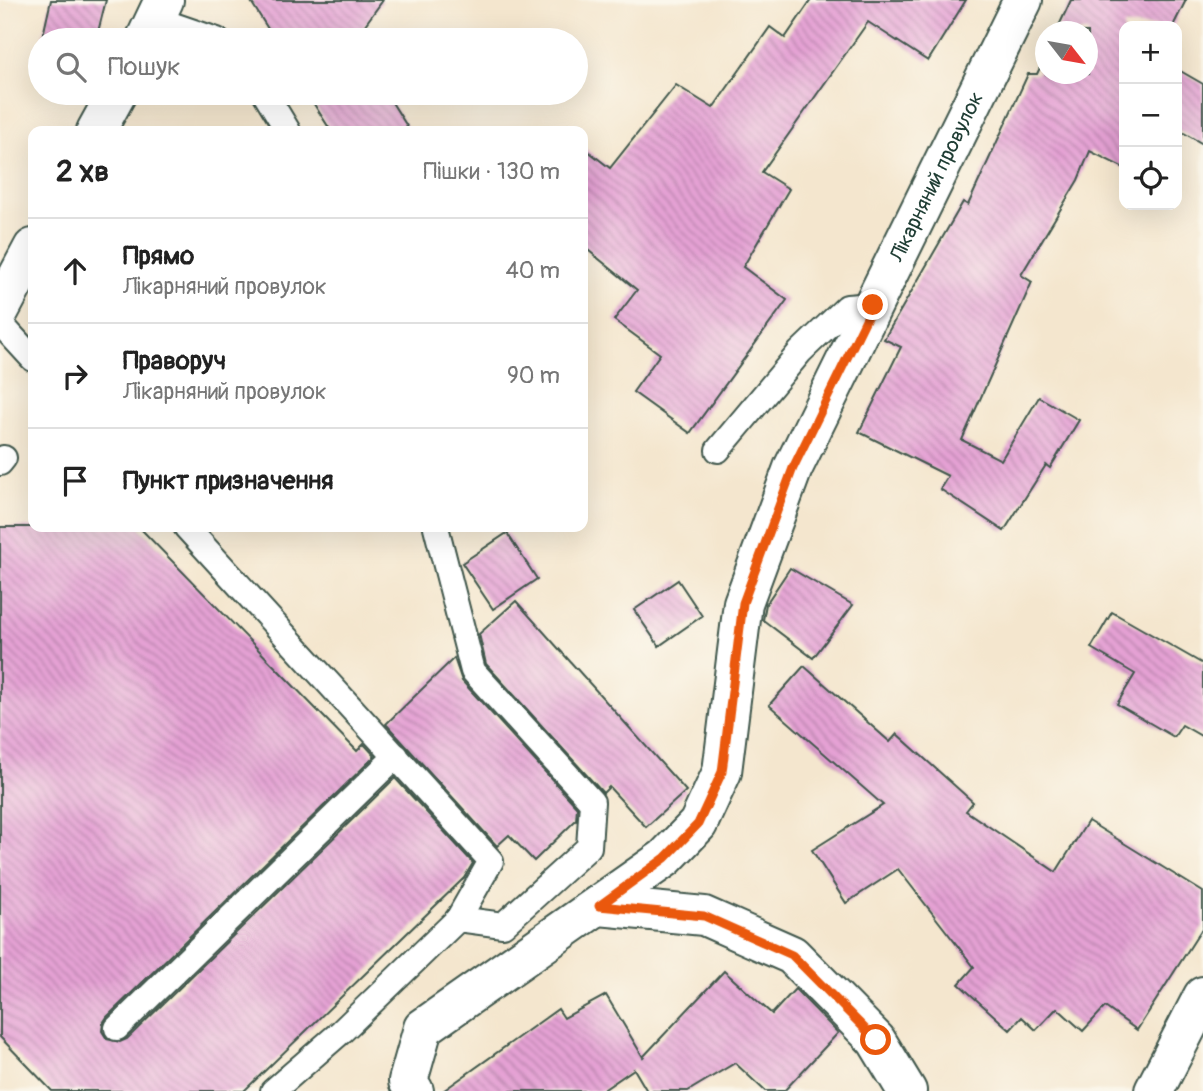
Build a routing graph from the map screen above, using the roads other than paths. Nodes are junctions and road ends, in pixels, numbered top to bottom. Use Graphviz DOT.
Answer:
graph roads {
  1 [pos="1023,0"];
  2 [pos="155,20"];
  3 [pos="180,28"];
  4 [pos="110,105"];
  5 [pos="272,105"];
  6 [pos="99,126"];
  7 [pos="285,126"];
  8 [pos="28,257"];
  9 [pos="873,305"];
  10 [pos="0,310"];
  11 [pos="0,323"];
  12 [pos="28,354"];
  13 [pos="718,450"];
  14 [pos="191,532"];
  15 [pos="437,532"];
  16 [pos="396,756"];
  17 [pos="599,906"];
  18 [pos="458,919"];
  19 [pos="1203,996"];
  20 [pos="117,1028"];
  21 [pos="273,1091"];
  22 [pos="414,1091"];
  23 [pos="907,1091"];
  24 [pos="1154,1091"];
  1 -- 9 [label="street, Лікарняний провулок"];
  2 -- 3 [label="lane"];
  4 -- 6 [label="street"];
  5 -- 7 [label="lane"];
  8 -- 10 [label="street"];
  9 -- 13 [label="lane"];
  9 -- 17 [label="street, Лікарняний провулок"];
  11 -- 12 [label="lane"];
  14 -- 16 [label="lane"];
  15 -- 18 [label="lane"];
  16 -- 18 [label="lane"];
  16 -- 20 [label="lane"];
  17 -- 22 [label="street, Лікарняний провулок"];
  17 -- 23 [label="street"];
  18 -- 21 [label="lane"];
  19 -- 24 [label="street"];
}
